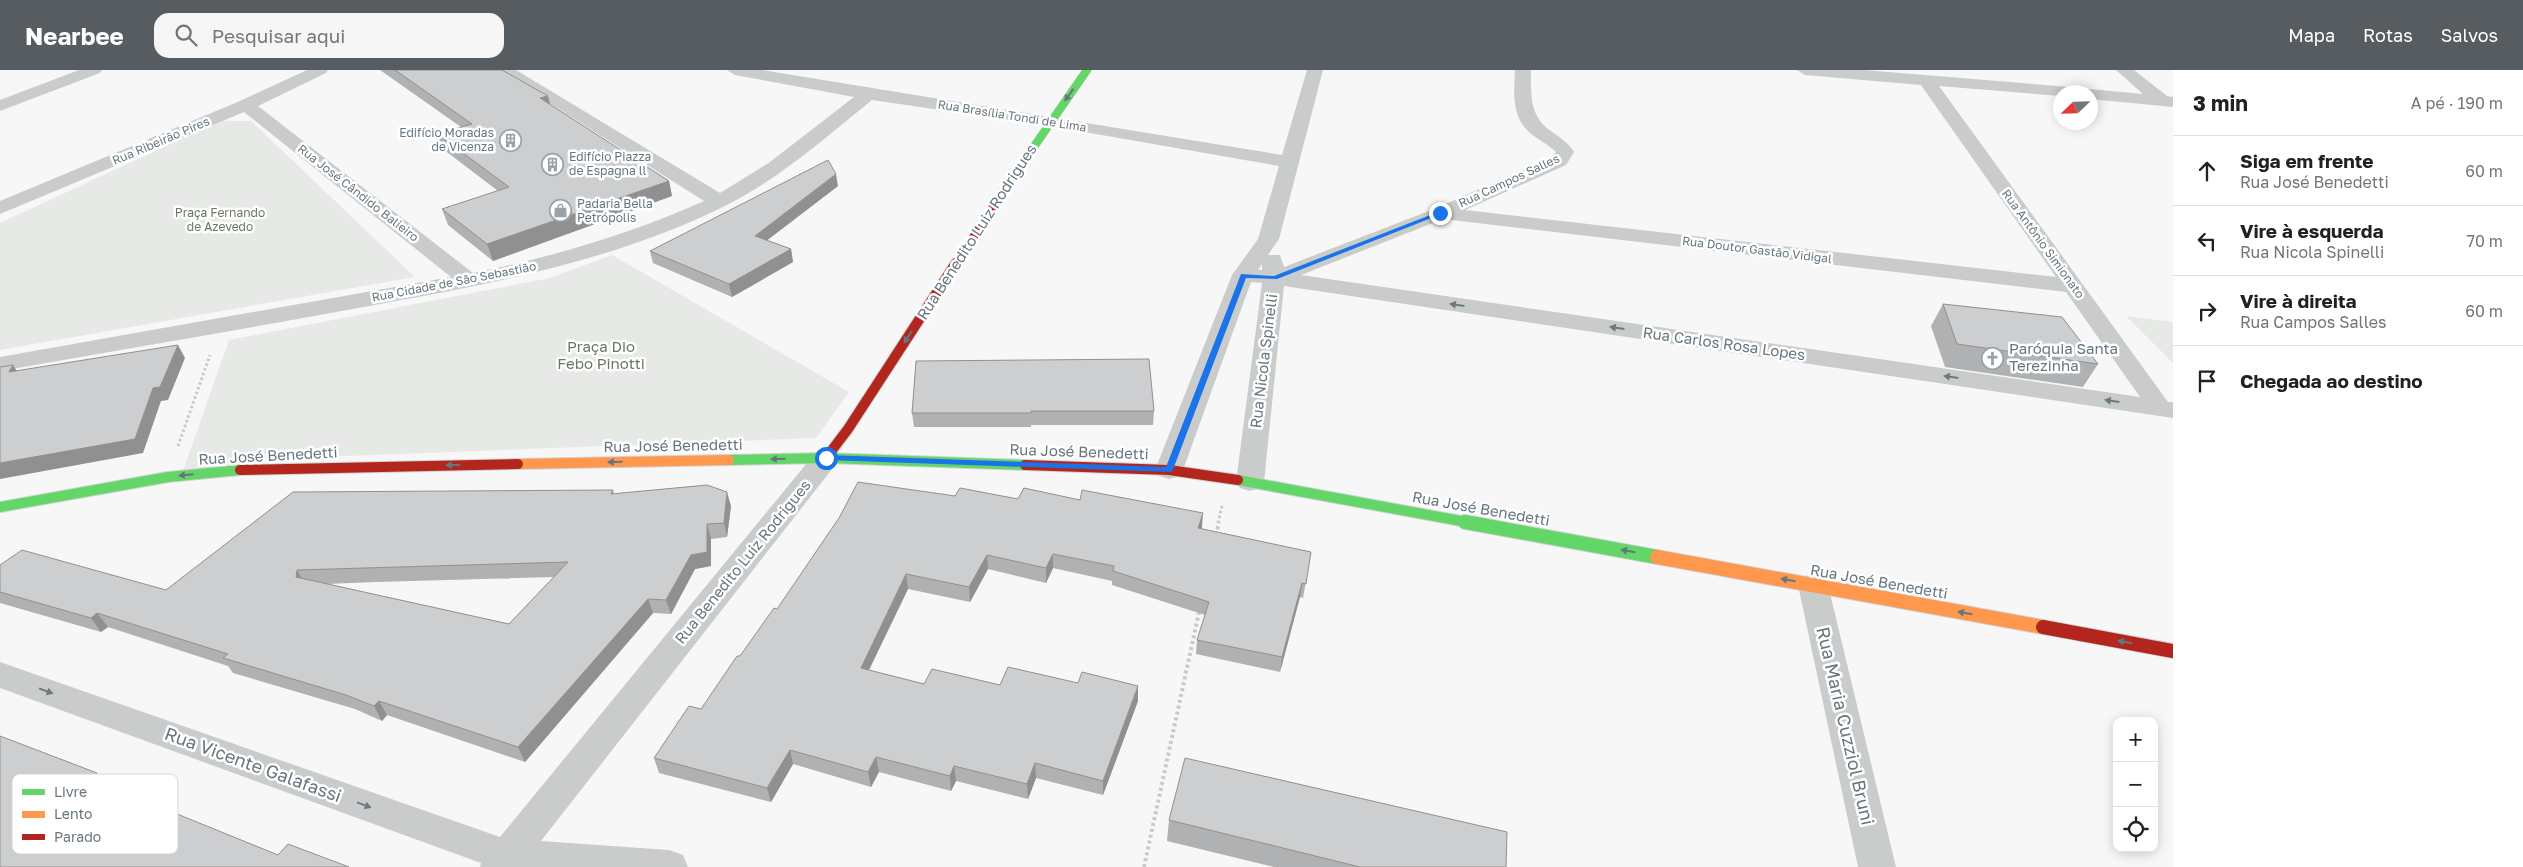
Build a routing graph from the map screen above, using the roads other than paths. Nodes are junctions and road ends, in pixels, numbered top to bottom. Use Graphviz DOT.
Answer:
graph roads {
  1 [pos="94,70"];
  2 [pos="320,70"];
  3 [pos="735,70"];
  4 [pos="1087,70"];
  5 [pos="1315,70"];
  6 [pos="1523,70"];
  7 [pos="1806,70"];
  8 [pos="2124,70"];
  9 [pos="517,72"];
  10 [pos="1914,76"];
  11 [pos="2053,90"];
  12 [pos="868,94"];
  13 [pos="2098,95"];
  14 [pos="2167,101"];
  15 [pos="246,105"];
  16 [pos="0,106"];
  17 [pos="1050,121"];
  18 [pos="1288,162"];
  19 [pos="719,202"];
  20 [pos="0,208"];
  21 [pos="1440,213"];
  22 [pos="1268,239"];
  23 [pos="1243,275"];
  24 [pos="1274,278"];
  25 [pos="470,281"];
  26 [pos="2073,286"];
  27 [pos="0,364"];
  28 [pos="2167,409"];
  29 [pos="826,458"];
  30 [pos="1169,470"];
  31 [pos="1239,481"];
  32 [pos="0,507"];
  33 [pos="1813,585"];
  34 [pos="2173,651"];
  35 [pos="0,674"];
  36 [pos="502,861"];
  37 [pos="669,867"];
  38 [pos="1877,867"];
  1 -- 16 [label="street"];
  2 -- 15 [label="street, Rua Ribeirão Pires"];
  3 -- 12 [label="street, Rua Brasília Tondi de Lima"];
  4 -- 17 [label="street, Rua Benedito Luiz Rodrigues, one-way"];
  5 -- 18 [label="street, Rua Nicola Spinelli"];
  6 -- 21 [label="street, Rua Campos Salles"];
  7 -- 10 [label="street"];
  8 -- 14 [label="street"];
  9 -- 19 [label="street"];
  10 -- 11 [label="street"];
  10 -- 26 [label="street, Rua Antônio Simionato"];
  12 -- 17 [label="street, Rua Brasília Tondi de Lima"];
  12 -- 19 [label="street, Rua Cidade de São Sebastião"];
  13 -- 14 [label="street"];
  15 -- 20 [label="street, Rua Ribeirão Pires"];
  15 -- 25 [label="street, Rua José Cândido Balieiro"];
  17 -- 18 [label="street, Rua Brasília Tondi de Lima"];
  17 -- 29 [label="street, Rua Benedito Luiz Rodrigues, one-way"];
  18 -- 22 [label="street, Rua Nicola Spinelli"];
  19 -- 25 [label="street, Rua Cidade de São Sebastião"];
  21 -- 24 [label="street, Rua Campos Salles"];
  21 -- 26 [label="street, Rua Doutor Gastão Vidigal"];
  22 -- 23 [label="street, Rua Nicola Spinelli"];
  22 -- 24 [label="street, Rua Nicola Spinelli"];
  23 -- 24 [label="street, Rua Campos Salles"];
  23 -- 30 [label="street, Rua Nicola Spinelli"];
  28 -- 24 [label="street, Rua Carlos Rosa Lopes, one-way"];
  24 -- 31 [label="street, Rua Nicola Spinelli"];
  25 -- 27 [label="street, Rua Cidade de São Sebastião"];
  26 -- 28 [label="street, Rua Antônio Simionato"];
  29 -- 30 [label="street, Rua José Benedetti"];
  29 -- 32 [label="street, Rua José Benedetti, one-way"];
  29 -- 36 [label="street, Rua Benedito Luiz Rodrigues"];
  30 -- 31 [label="street, Rua José Benedetti"];
  33 -- 31 [label="street, Rua José Benedetti, one-way"];
  34 -- 33 [label="street, Rua José Benedetti, one-way"];
  33 -- 38 [label="street, Rua Maria Cuzziol Bruni"];
  35 -- 36 [label="street, Rua Vicente Galafassi, one-way"];
  36 -- 37 [label="street, Rua Vicente Galafassi"];
}
